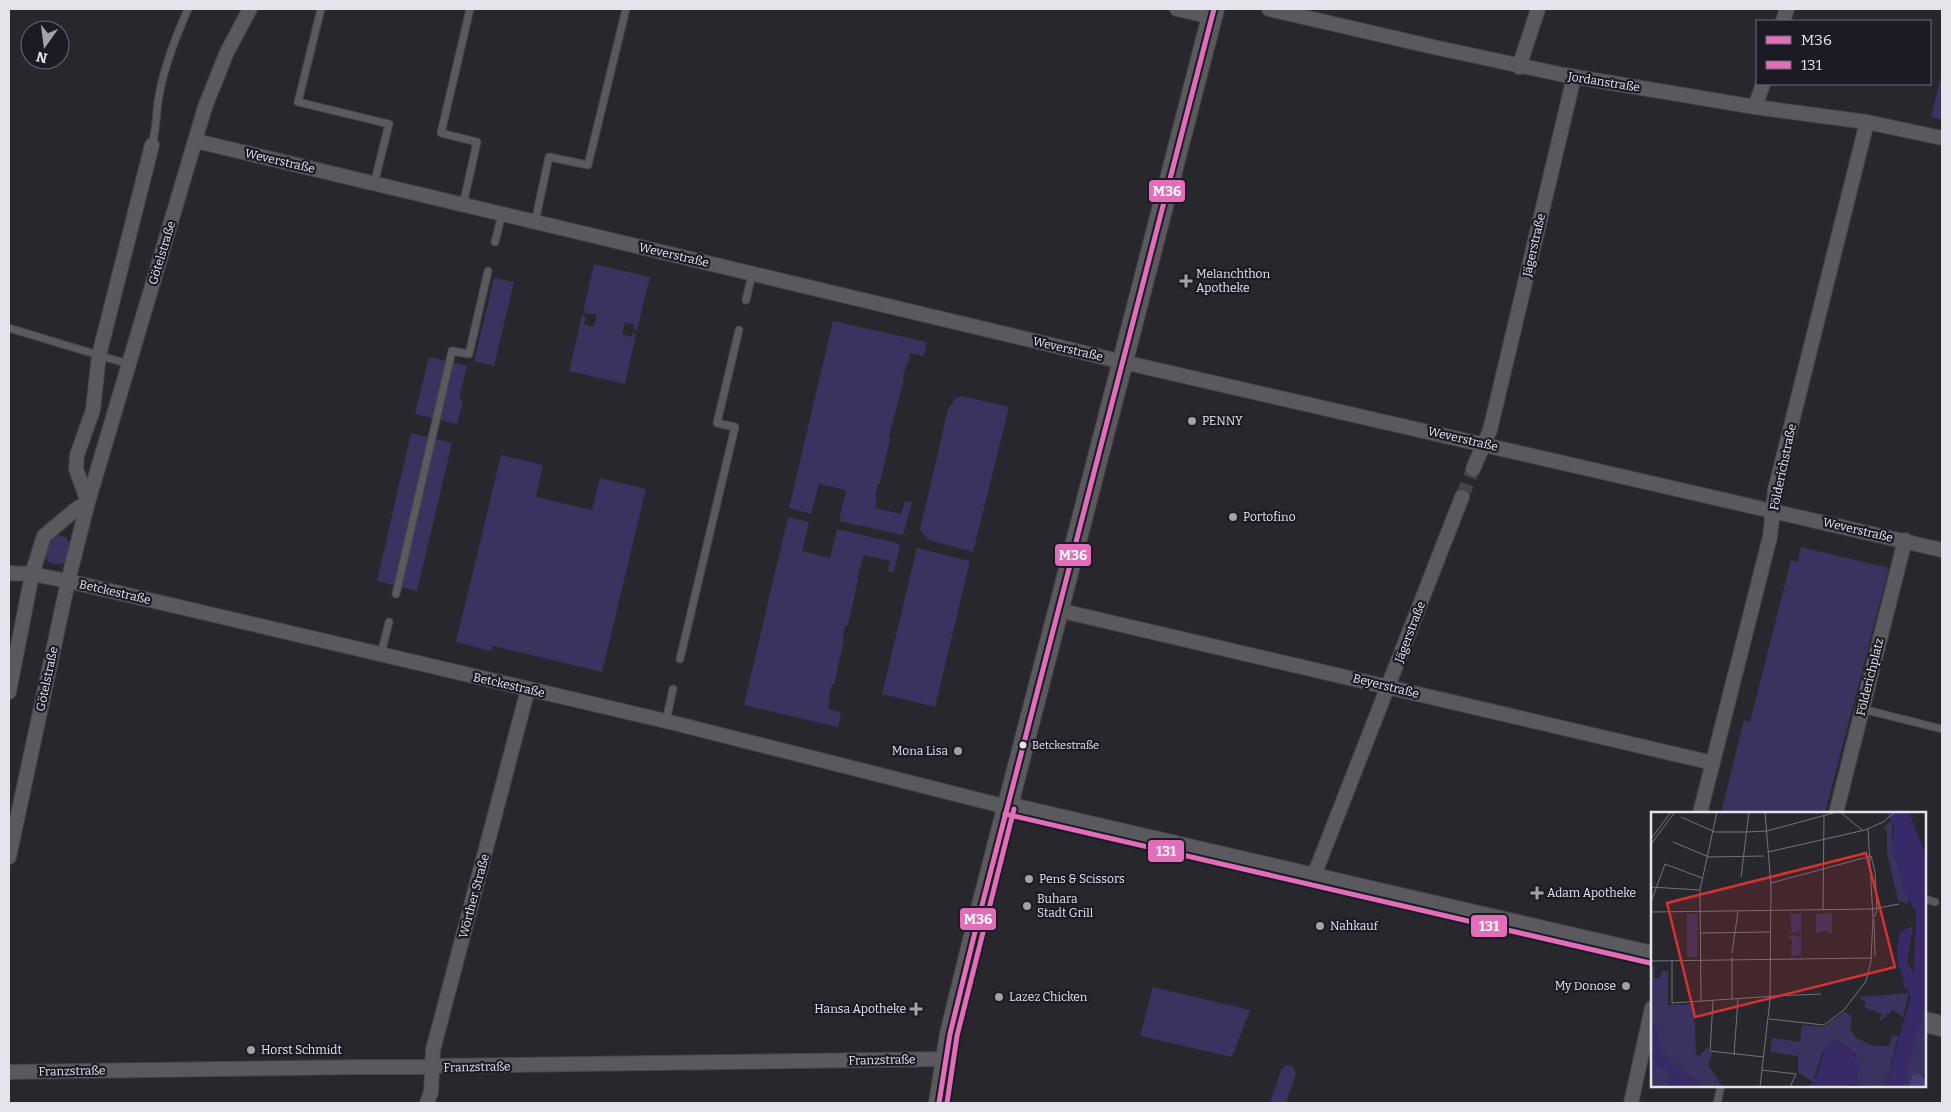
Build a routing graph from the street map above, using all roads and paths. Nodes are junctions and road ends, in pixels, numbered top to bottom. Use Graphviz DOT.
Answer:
graph roads {
  1 [pos="188,9"];
  2 [pos="250,9"];
  3 [pos="321,9"];
  4 [pos="470,9"];
  5 [pos="626,9"];
  6 [pos="1177,9"];
  7 [pos="1269,9"];
  8 [pos="1538,9"];
  9 [pos="1213,13"];
  10 [pos="1519,67"];
  11 [pos="1574,77"];
  12 [pos="1762,85"];
  13 [pos="1755,107"];
  14 [pos="1867,122"];
  15 [pos="1942,138"];
  16 [pos="196,141"];
  17 [pos="152,145"];
  18 [pos="374,184"];
  19 [pos="463,205"];
  20 [pos="502,214"];
  21 [pos="535,222"];
  22 [pos="495,242"];
  23 [pos="488,271"];
  24 [pos="752,274"];
  25 [pos="746,300"];
  26 [pos="9,328"];
  27 [pos="739,330"];
  28 [pos="99,356"];
  29 [pos="1123,362"];
  30 [pos="128,364"];
  31 [pos="1483,444"];
  32 [pos="1473,469"];
  33 [pos="1462,497"];
  34 [pos="88,502"];
  35 [pos="1773,512"];
  36 [pos="1905,540"];
  37 [pos="1942,550"];
  38 [pos="9,573"];
  39 [pos="32,574"];
  40 [pos="68,581"];
  41 [pos="396,594"];
  42 [pos="1058,610"];
  43 [pos="389,622"];
  44 [pos="381,654"];
  45 [pos="680,659"];
  46 [pos="1388,687"];
  47 [pos="528,689"];
  48 [pos="673,689"];
  49 [pos="9,692"];
  50 [pos="1862,709"];
  51 [pos="666,722"];
  52 [pos="1942,729"];
  53 [pos="1713,763"];
  54 [pos="1007,807"];
  55 [pos="1700,812"];
  56 [pos="1836,812"];
  57 [pos="9,857"];
  58 [pos="1313,878"];
  59 [pos="1926,899"];
  60 [pos="1935,902"];
  61 [pos="1651,956"];
  62 [pos="1651,1013"];
  63 [pos="1926,1022"];
  64 [pos="1942,1026"];
  65 [pos="945,1059"];
  66 [pos="432,1067"];
  67 [pos="9,1072"];
  68 [pos="1721,1087"];
  69 [pos="427,1103"];
  70 [pos="939,1103"];
  71 [pos="1632,1103"];
  72 [pos="1717,1103"];
  1 -- 17 [label="lane"];
  2 -- 16 [label="street, Götelstraße"];
  3 -- 18 [label="lane"];
  4 -- 19 [label="lane"];
  5 -- 21 [label="lane"];
  6 -- 9 [label="street"];
  7 -- 10 [label="street, Jordanstraße"];
  8 -- 10 [label="street"];
  9 -- 29 [label="street"];
  10 -- 11 [label="street, Jordanstraße"];
  11 -- 13 [label="street, Jordanstraße"];
  11 -- 31 [label="street, Jägerstraße"];
  12 -- 13 [label="street"];
  13 -- 14 [label="street, Jordanstraße"];
  14 -- 15 [label="street, Jordanstraße"];
  14 -- 35 [label="street, Földerichstraße"];
  16 -- 18 [label="street, Weverstraße"];
  16 -- 30 [label="street, Götelstraße"];
  17 -- 28 [label="street"];
  18 -- 19 [label="street, Weverstraße"];
  19 -- 20 [label="street, Weverstraße"];
  20 -- 21 [label="street, Weverstraße"];
  20 -- 22 [label="lane"];
  21 -- 24 [label="street, Weverstraße"];
  23 -- 41 [label="lane"];
  24 -- 25 [label="lane"];
  24 -- 29 [label="street, Weverstraße"];
  26 -- 28 [label="lane"];
  27 -- 45 [label="lane"];
  28 -- 30 [label="lane"];
  28 -- 34 [label="street"];
  29 -- 31 [label="street, Weverstraße"];
  29 -- 42 [label="street"];
  30 -- 34 [label="street, Götelstraße"];
  31 -- 32 [label="street, Jägerstraße"];
  31 -- 35 [label="street, Weverstraße"];
  33 -- 46 [label="street, Jägerstraße"];
  34 -- 39 [label="street"];
  34 -- 40 [label="street, Götelstraße"];
  35 -- 36 [label="street, Weverstraße"];
  35 -- 53 [label="street, Földerichstraße"];
  36 -- 37 [label="street, Weverstraße"];
  36 -- 50 [label="street, Földerichplatz"];
  38 -- 39 [label="street, Betckestraße"];
  39 -- 40 [label="street, Betckestraße"];
  39 -- 49 [label="street"];
  40 -- 44 [label="street, Betckestraße"];
  40 -- 57 [label="street, Götelstraße"];
  42 -- 46 [label="street, Beyerstraße"];
  42 -- 54 [label="street"];
  43 -- 44 [label="lane"];
  44 -- 47 [label="street, Betckestraße"];
  46 -- 53 [label="street, Beyerstraße"];
  46 -- 58 [label="street, Jägerstraße"];
  47 -- 51 [label="street, Betckestraße"];
  47 -- 66 [label="street, Wörther Straße"];
  48 -- 51 [label="lane"];
  50 -- 52 [label="lane"];
  50 -- 56 [label="street, Földerichplatz"];
  51 -- 54 [label="street, Betckestraße"];
  53 -- 55 [label="street, Földerichstraße"];
  54 -- 58 [label="street"];
  54 -- 65 [label="street"];
  58 -- 61 [label="street"];
  59 -- 60 [label="lane"];
  62 -- 71 [label="street"];
  63 -- 64 [label="street"];
  65 -- 66 [label="street, Franzstraße"];
  65 -- 70 [label="street"];
  66 -- 67 [label="street, Franzstraße"];
  66 -- 69 [label="street, Wörther Straße"];
  68 -- 72 [label="lane"];
}
